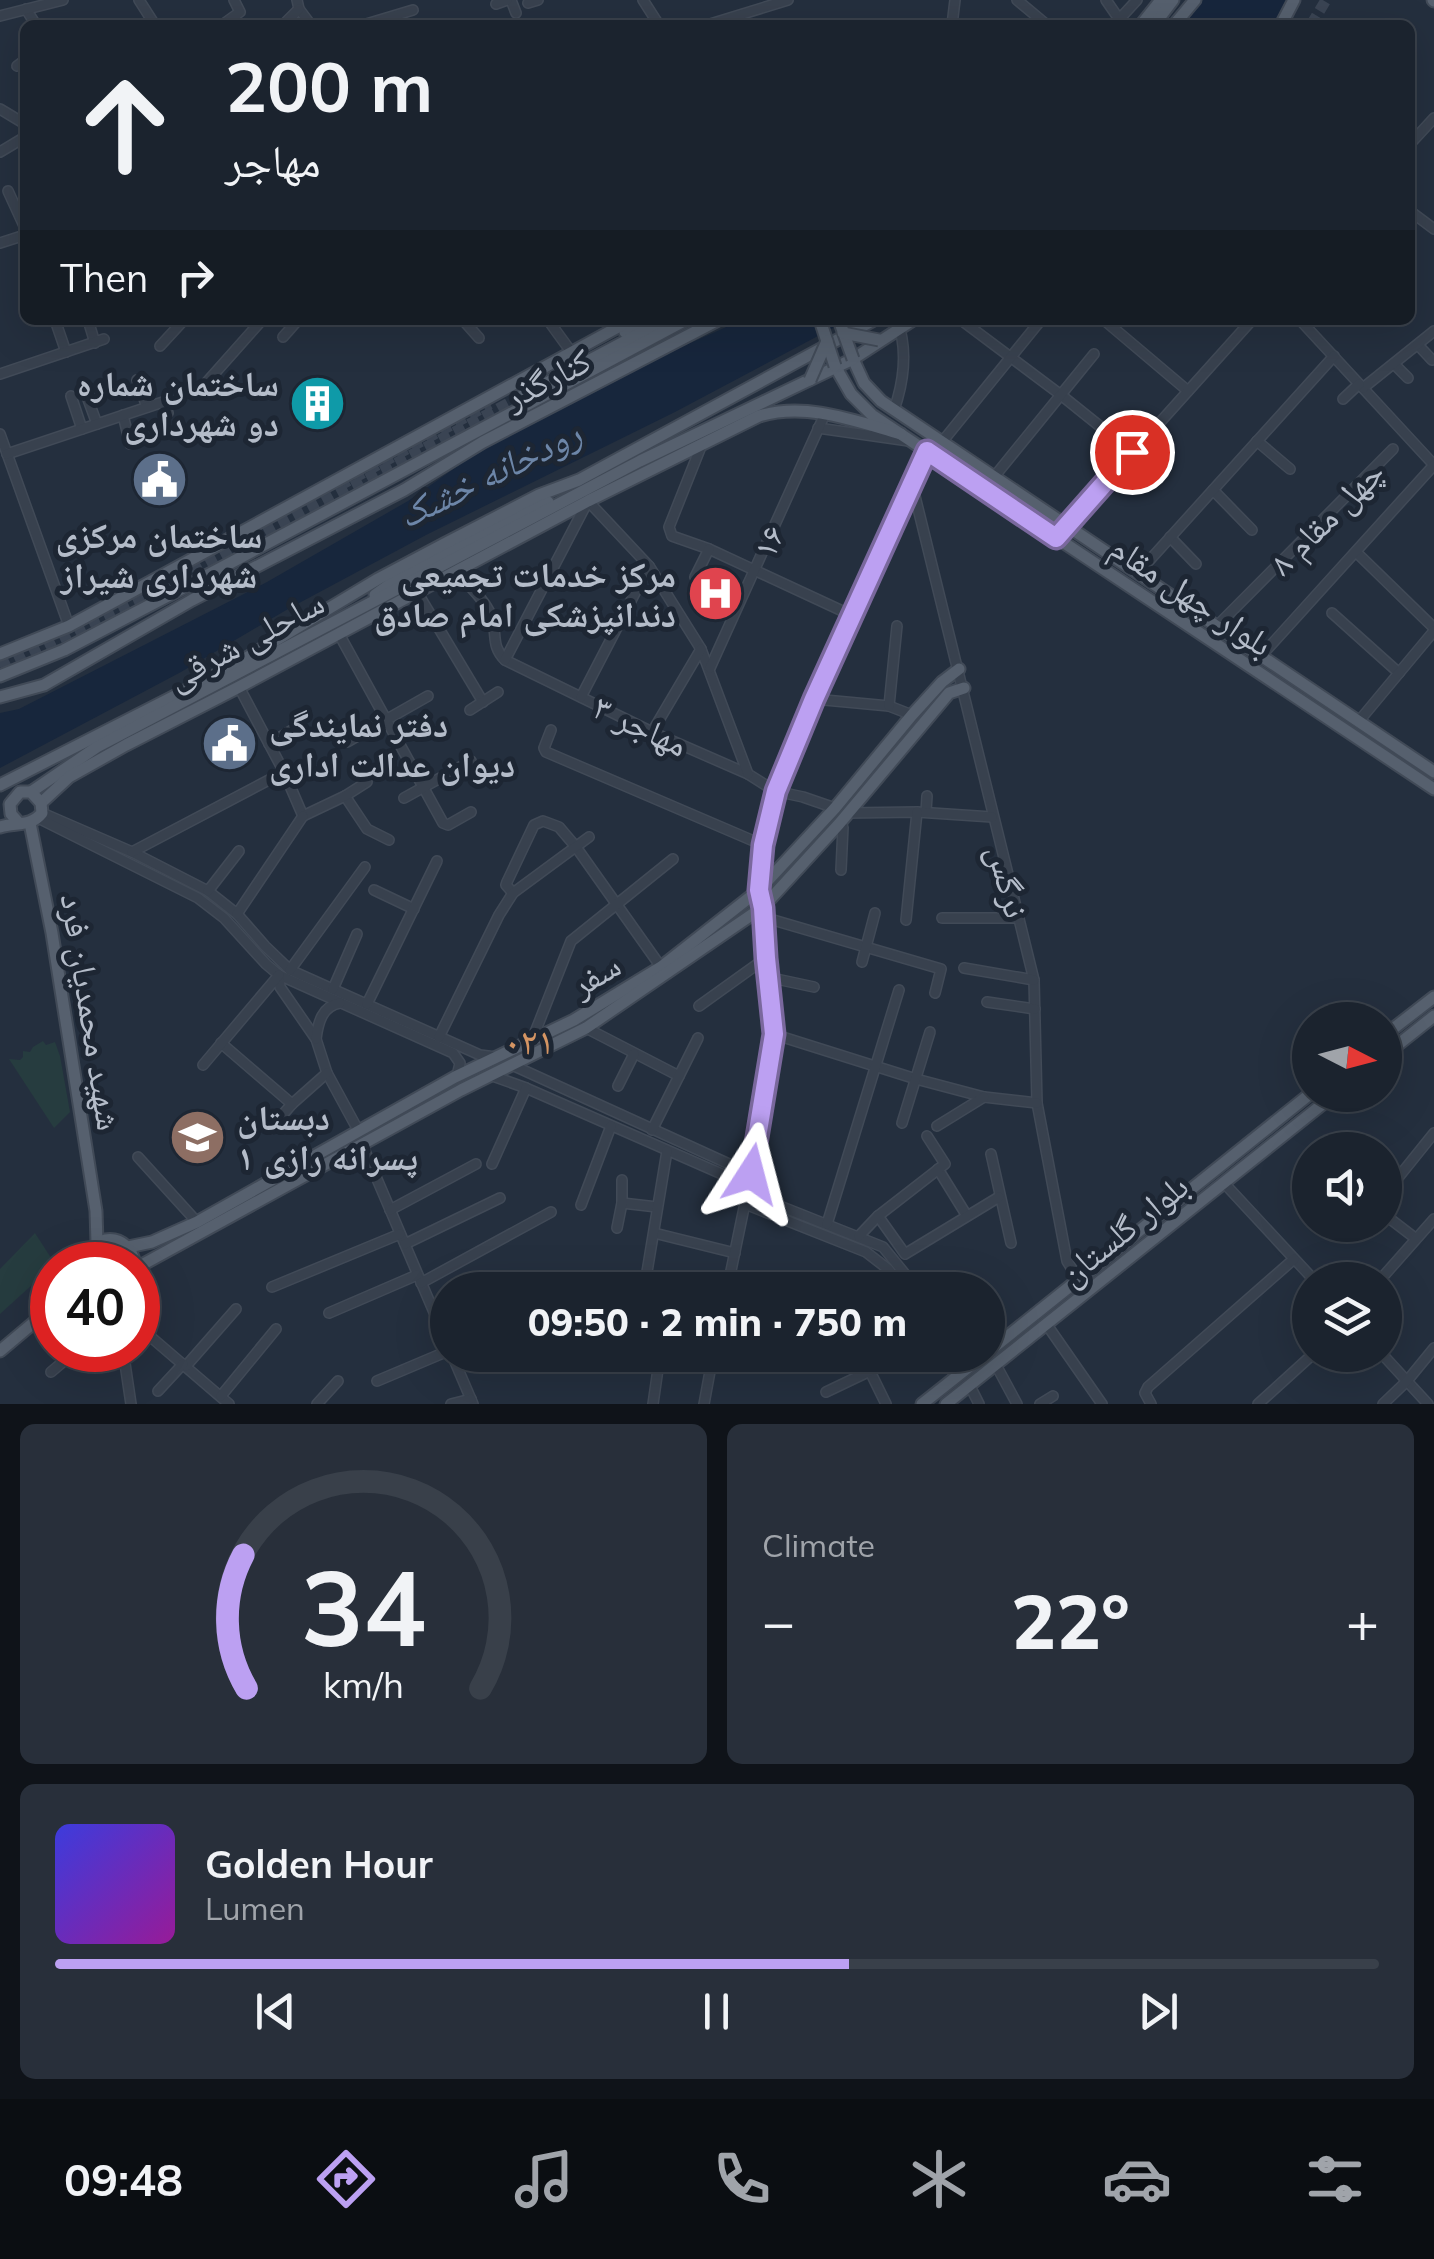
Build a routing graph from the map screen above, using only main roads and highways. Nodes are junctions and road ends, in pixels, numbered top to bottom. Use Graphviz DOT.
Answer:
graph roads {
  1 [pos="1161,0"];
  2 [pos="1195,0"];
  3 [pos="1146,20"];
  4 [pos="1178,20"];
  5 [pos="622,325"];
  6 [pos="638,325"];
  7 [pos="654,325"];
  8 [pos="677,325"];
  9 [pos="708,325"];
  10 [pos="822,325"];
  11 [pos="865,325"];
  12 [pos="906,325"];
  13 [pos="841,326"];
  14 [pos="879,340"];
  15 [pos="827,341"];
  16 [pos="852,359"];
  17 [pos="835,366"];
  18 [pos="810,380"];
  19 [pos="513,392"];
  20 [pos="488,398"];
  21 [pos="514,412"];
  22 [pos="501,419"];
  23 [pos="907,438"];
  24 [pos="580,480"];
  25 [pos="404,490"];
  26 [pos="204,577"];
  27 [pos="1188,606"];
  28 [pos="355,613"];
  29 [pos="1179,620"];
  30 [pos="0,654"];
  31 [pos="959,669"];
  32 [pos="0,676"];
  33 [pos="946,688"];
  34 [pos="964,688"];
  35 [pos="0,698"];
  36 [pos="1434,772"];
  37 [pos="0,786"];
  38 [pos="1434,790"];
  39 [pos="31,792"];
  40 [pos="5,807"];
  41 [pos="841,810"];
  42 [pos="34,816"];
  43 [pos="0,826"];
  44 [pos="1434,997"];
  45 [pos="1434,1016"];
  46 [pos="1402,1022"];
  47 [pos="1402,1041"];
  48 [pos="1292,1108"];
  49 [pos="1313,1112"];
  50 [pos="96,1212"];
  51 [pos="112,1240"];
  52 [pos="97,1242"];
  53 [pos="102,1242"];
  54 [pos="117,1242"];
  55 [pos="152,1242"];
  56 [pos="160,1253"];
  57 [pos="30,1326"];
  58 [pos="1005,1337"];
  59 [pos="0,1351"];
  60 [pos="963,1372"];
  61 [pos="922,1404"];
  62 [pos="946,1404"];
  1 -- 3 [label="main road"];
  2 -- 4 [label="main road"];
  5 -- 19 [label="main road"];
  6 -- 19 [label="main road"];
  7 -- 19 [label="main road"];
  8 -- 21 [label="main road"];
  9 -- 25 [label="main road, کنارگذر"];
  10 -- 15 [label="main road, بلوار چهل مقام, bridge"];
  11 -- 24 [label="main road"];
  12 -- 14 [label="main road, ساحلی شرقی"];
  13 -- 14 [label="main road, bridge"];
  13 -- 16 [label="main road, بلوار چهل مقام, bridge"];
  14 -- 16 [label="main road, ساحلی شرقی"];
  15 -- 17 [label="main road, بلوار چهل مقام, bridge"];
  15 -- 18 [label="main road, bridge"];
  16 -- 17 [label="main road, ساحلی شرقی"];
  16 -- 27 [label="main road, بلوار چهل مقام"];
  17 -- 18 [label="main road, ساحلی شرقی"];
  17 -- 23 [label="main road, بلوار چهل مقام"];
  18 -- 28 [label="main road, ساحلی شرقی"];
  19 -- 20 [label="main road"];
  19 -- 21 [label="main road"];
  20 -- 22 [label="main road"];
  20 -- 30 [label="main road"];
  21 -- 22 [label="main road"];
  22 -- 26 [label="main road"];
  23 -- 29 [label="main road, بلوار چهل مقام"];
  23 -- 42 [label="main road, ساحلی شرقی"];
  24 -- 28 [label="main road"];
  24 -- 37 [label="main road"];
  25 -- 26 [label="main road"];
  25 -- 35 [label="main road"];
  26 -- 32 [label="main road"];
  27 -- 29 [label="main road"];
  27 -- 36 [label="main road, بلوار چهل مقام"];
  28 -- 39 [label="main road, ساحلی شرقی"];
  29 -- 38 [label="main road, بلوار چهل مقام"];
  31 -- 33 [label="main road, سفر"];
  33 -- 34 [label="main road, سفر"];
  33 -- 41 [label="main road, سفر"];
  33 -- 41 [label="main road, سفر"];
  39 -- 40 [label="main road, ساحلی شرقی"];
  39 -- 42 [label="main road"];
  40 -- 42 [label="main road, شهید محمدیان فرد"];
  41 -- 55 [label="main road, سفر"];
  41 -- 56 [label="main road, سفر"];
  42 -- 43 [label="main road, ساحلی شرقی"];
  42 -- 50 [label="main road, شهید محمدیان فرد"];
  44 -- 46 [label="main road"];
  45 -- 47 [label="main road"];
  48 -- 58 [label="main road, بلوار گلستان"];
  49 -- 62 [label="main road, بلوار گلستان"];
  50 -- 51 [label="main road"];
  50 -- 52 [label="main road"];
  51 -- 53 [label="main road"];
  51 -- 54 [label="main road"];
  57 -- 59 [label="main road"];
  60 -- 61 [label="main road, بلوار گلستان"];
}
